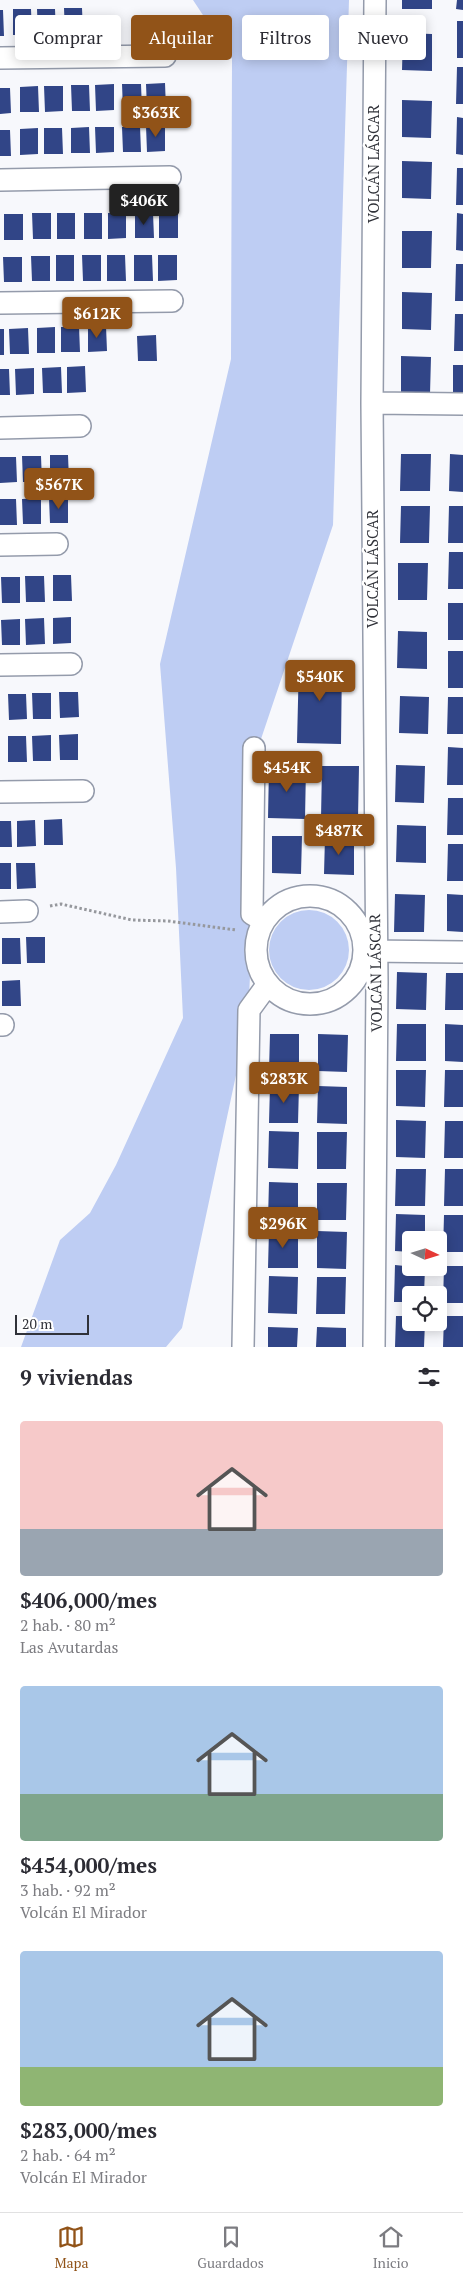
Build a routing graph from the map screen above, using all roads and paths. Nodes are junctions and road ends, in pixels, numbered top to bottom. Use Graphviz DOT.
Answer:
graph roads {
  1 [pos="375,0"];
  2 [pos="131,56"];
  3 [pos="0,58"];
  4 [pos="170,177"];
  5 [pos="0,180"];
  6 [pos="172,301"];
  7 [pos="0,303"];
  8 [pos="372,403"];
  9 [pos="463,404"];
  10 [pos="80,426"];
  11 [pos="0,428"];
  12 [pos="57,544"];
  13 [pos="0,545"];
  14 [pos="71,664"];
  15 [pos="0,665"];
  16 [pos="254,748"];
  17 [pos="83,791"];
  18 [pos="0,792"];
  19 [pos="27,911"];
  20 [pos="0,912"];
  21 [pos="261,927"];
  22 [pos="370,951"];
  23 [pos="463,952"];
  24 [pos="268,984"];
  25 [pos="243,1347"];
  26 [pos="374,1347"];
  1 -- 8 [label="street, VOLCÁN LÁSCAR"];
  2 -- 3 [label="street"];
  4 -- 5 [label="street"];
  6 -- 7 [label="street"];
  8 -- 9 [label="street"];
  8 -- 22 [label="street, VOLCÁN LÁSCAR"];
  10 -- 11 [label="street"];
  12 -- 13 [label="street"];
  14 -- 15 [label="street"];
  16 -- 21 [label="street"];
  17 -- 18 [label="street"];
  19 -- 20 [label="street"];
  19 -- 21 [label="path"];
  21 -- 22 [label="street"];
  21 -- 24 [label="street"];
  22 -- 23 [label="street"];
  22 -- 24 [label="street"];
  22 -- 26 [label="street, VOLCÁN LÁSCAR"];
  24 -- 25 [label="street"];
}
